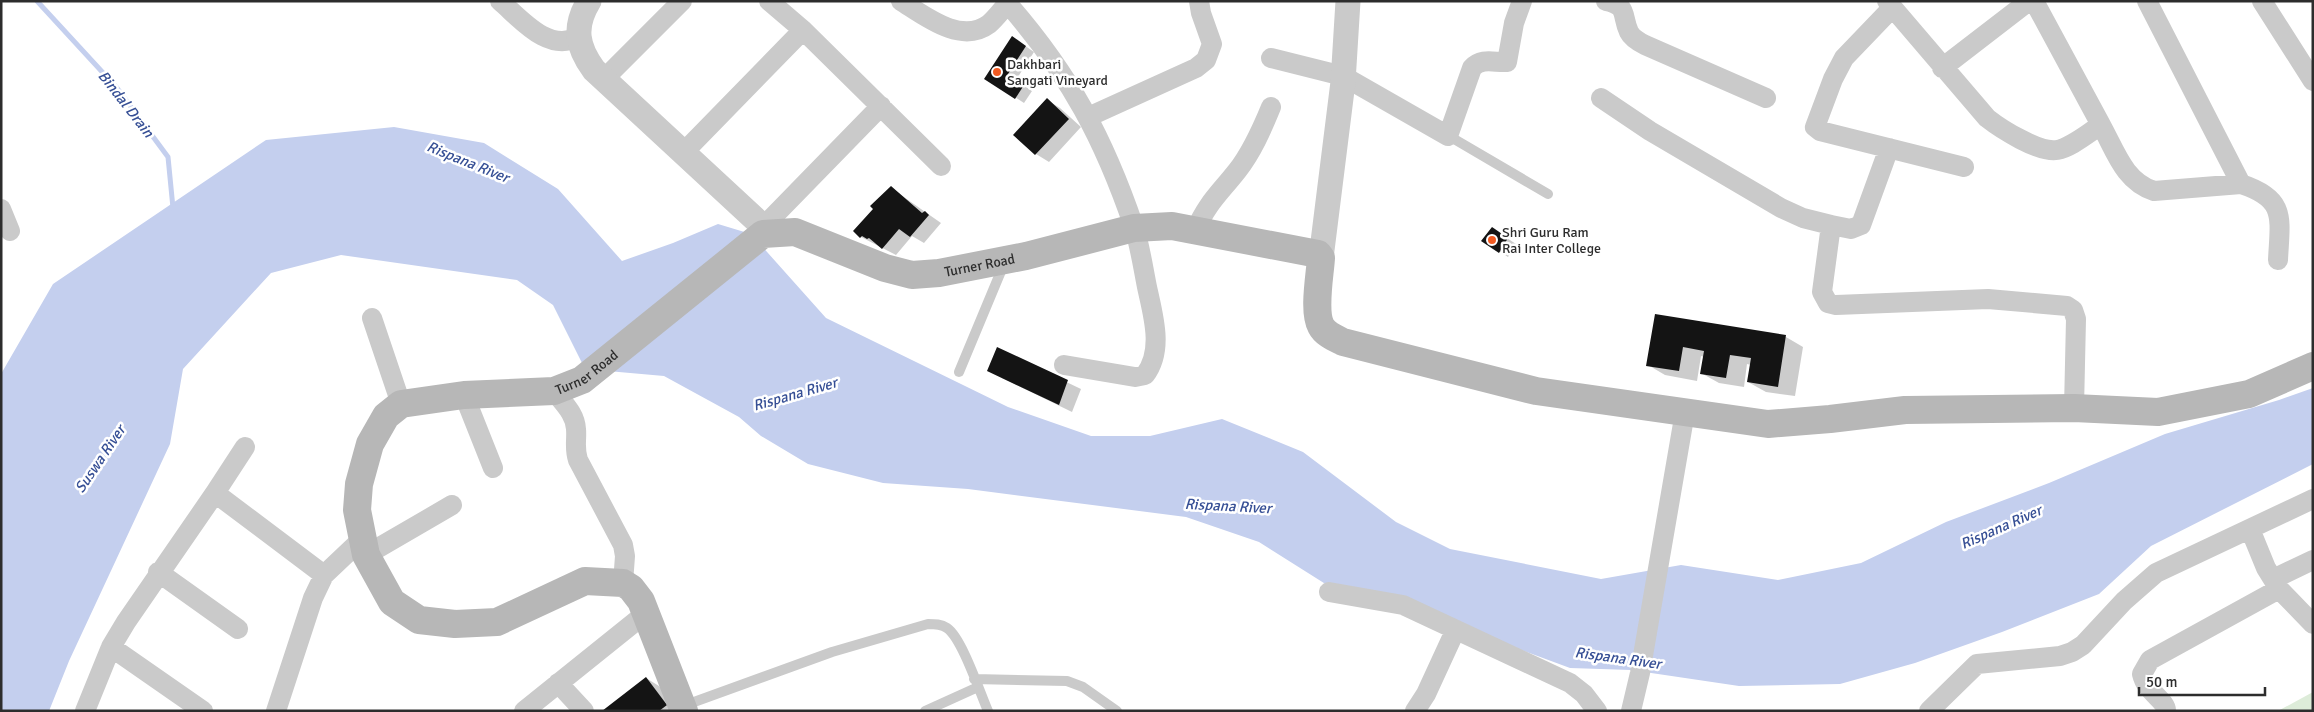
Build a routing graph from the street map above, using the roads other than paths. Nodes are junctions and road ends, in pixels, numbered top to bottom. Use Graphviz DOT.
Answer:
graph roads {
  1 [pos="500,1"];
  2 [pos="589,1"];
  3 [pos="682,1"];
  4 [pos="769,1"];
  5 [pos="901,1"];
  6 [pos="1199,1"];
  7 [pos="1348,1"];
  8 [pos="1522,1"];
  9 [pos="1606,1"];
  10 [pos="2029,1"];
  11 [pos="2034,1"];
  12 [pos="2147,1"];
  13 [pos="2262,1"];
  14 [pos="1009,3"];
  15 [pos="1890,5"];
  16 [pos="803,30"];
  17 [pos="578,37"];
  18 [pos="1271,58"];
  19 [pos="1942,68"];
  20 [pos="1343,76"];
  21 [pos="604,79"];
  22 [pos="2313,81"];
  23 [pos="1600,98"];
  24 [pos="1766,98"];
  25 [pos="881,106"];
  26 [pos="1271,107"];
  27 [pos="1088,117"];
  28 [pos="2101,125"];
  29 [pos="1449,136"];
  30 [pos="1888,148"];
  31 [pos="683,153"];
  32 [pos="941,166"];
  33 [pos="1964,167"];
  34 [pos="2241,184"];
  35 [pos="1548,194"];
  36 [pos="1,209"];
  37 [pos="1831,225"];
  38 [pos="1134,228"];
  39 [pos="10,231"];
  40 [pos="765,231"];
  41 [pos="1195,231"];
  42 [pos="1321,258"];
  43 [pos="1005,260"];
  44 [pos="2278,260"];
  45 [pos="372,318"];
  46 [pos="1064,365"];
  47 [pos="2313,366"];
  48 [pos="959,372"];
  49 [pos="554,391"];
  50 [pos="464,395"];
  51 [pos="401,404"];
  52 [pos="2074,408"];
  53 [pos="1685,412"];
  54 [pos="245,447"];
  55 [pos="493,468"];
  56 [pos="215,493"];
  57 [pos="2313,498"];
  58 [pos="452,505"];
  59 [pos="2250,529"];
  60 [pos="364,547"];
  61 [pos="2313,560"];
  62 [pos="158,572"];
  63 [pos="324,575"];
  64 [pos="623,582"];
  65 [pos="2276,584"];
  66 [pos="1330,592"];
  67 [pos="646,613"];
  68 [pos="2313,624"];
  69 [pos="238,629"];
  70 [pos="1455,631"];
  71 [pos="112,647"];
  72 [pos="558,683"];
  73 [pos="976,683"];
  74 [pos="1424,708"];
  75 [pos="683,709"];
  76 [pos="85,711"];
  77 [pos="204,711"];
  78 [pos="276,711"];
  79 [pos="524,711"];
  80 [pos="584,711"];
  81 [pos="925,711"];
  82 [pos="988,711"];
  83 [pos="1117,711"];
  84 [pos="1597,711"];
  85 [pos="1630,711"];
  86 [pos="1929,711"];
  87 [pos="2166,711"];
  1 -- 17 [label="street"];
  2 -- 17 [label="street"];
  3 -- 21 [label="street"];
  4 -- 16 [label="street"];
  5 -- 14 [label="street"];
  6 -- 27 [label="street"];
  7 -- 20 [label="street"];
  8 -- 29 [label="street"];
  9 -- 24 [label="street"];
  10 -- 19 [label="street"];
  11 -- 28 [label="street"];
  12 -- 34 [label="street"];
  13 -- 22 [label="street"];
  14 -- 27 [label="street"];
  15 -- 19 [label="street"];
  15 -- 30 [label="street"];
  16 -- 25 [label="street"];
  16 -- 31 [label="street"];
  17 -- 21 [label="street"];
  18 -- 20 [label="street"];
  19 -- 28 [label="street"];
  20 -- 29 [label="street"];
  20 -- 42 [label="street"];
  21 -- 31 [label="street"];
  23 -- 37 [label="street"];
  25 -- 32 [label="street"];
  25 -- 40 [label="street"];
  26 -- 41 [label="street"];
  27 -- 38 [label="street"];
  28 -- 34 [label="street"];
  29 -- 35 [label="lane"];
  30 -- 33 [label="street"];
  30 -- 37 [label="street"];
  31 -- 40 [label="street"];
  34 -- 44 [label="street"];
  36 -- 39 [label="street"];
  37 -- 52 [label="street"];
  38 -- 41 [label="main road, Turner Road"];
  38 -- 43 [label="main road, Turner Road"];
  38 -- 46 [label="street"];
  40 -- 43 [label="main road, Turner Road"];
  40 -- 49 [label="main road, Turner Road"];
  41 -- 42 [label="main road, Turner Road"];
  42 -- 53 [label="main road"];
  43 -- 48 [label="lane"];
  45 -- 51 [label="street"];
  47 -- 52 [label="main road"];
  49 -- 50 [label="main road, Turner Road"];
  49 -- 64 [label="street"];
  50 -- 51 [label="main road, Turner Road"];
  50 -- 55 [label="street"];
  51 -- 60 [label="main road"];
  52 -- 53 [label="main road"];
  53 -- 85 [label="street"];
  54 -- 56 [label="street"];
  56 -- 62 [label="street"];
  56 -- 63 [label="street"];
  57 -- 59 [label="street"];
  58 -- 60 [label="street"];
  59 -- 65 [label="street"];
  59 -- 86 [label="street"];
  60 -- 63 [label="street"];
  60 -- 64 [label="main road"];
  61 -- 65 [label="street"];
  62 -- 69 [label="street"];
  62 -- 71 [label="street"];
  63 -- 78 [label="street"];
  64 -- 67 [label="main road"];
  65 -- 68 [label="street"];
  65 -- 87 [label="street"];
  66 -- 70 [label="street"];
  67 -- 72 [label="street"];
  67 -- 75 [label="main road"];
  70 -- 74 [label="street"];
  70 -- 84 [label="street"];
  71 -- 76 [label="street"];
  71 -- 77 [label="street"];
  72 -- 79 [label="street"];
  72 -- 80 [label="street"];
  73 -- 75 [label="lane"];
  73 -- 81 [label="lane"];
  73 -- 82 [label="lane"];
  73 -- 83 [label="lane"];
}
